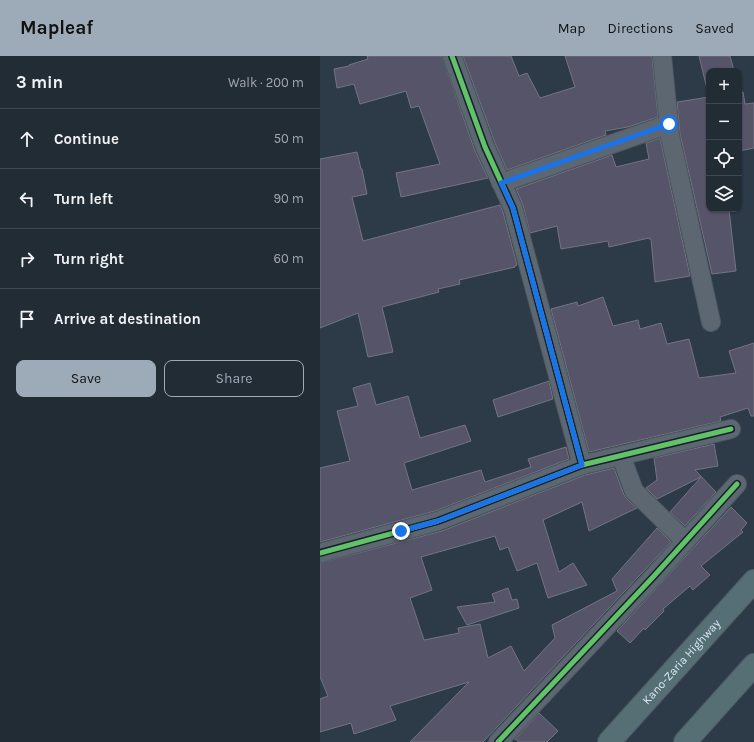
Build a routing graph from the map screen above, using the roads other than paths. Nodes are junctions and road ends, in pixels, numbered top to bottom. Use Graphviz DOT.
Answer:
graph roads {
  1 [pos="452,56"];
  2 [pos="662,56"];
  3 [pos="669,124"];
  4 [pos="501,183"];
  5 [pos="711,322"];
  6 [pos="731,429"];
  7 [pos="621,456"];
  8 [pos="582,465"];
  9 [pos="737,484"];
  10 [pos="685,541"];
  11 [pos="320,553"];
  12 [pos="754,582"];
  13 [pos="754,665"];
  14 [pos="498,742"];
  15 [pos="609,742"];
  16 [pos="685,742"];
  1 -- 4 [label="street"];
  2 -- 3 [label="street"];
  3 -- 4 [label="street"];
  3 -- 5 [label="street"];
  4 -- 8 [label="street"];
  6 -- 7 [label="street"];
  7 -- 8 [label="street"];
  7 -- 10 [label="street"];
  8 -- 11 [label="street"];
  9 -- 10 [label="street"];
  10 -- 14 [label="street"];
  12 -- 15 [label="highway, Kano-Zaria Highway"];
  13 -- 16 [label="highway"];
}
